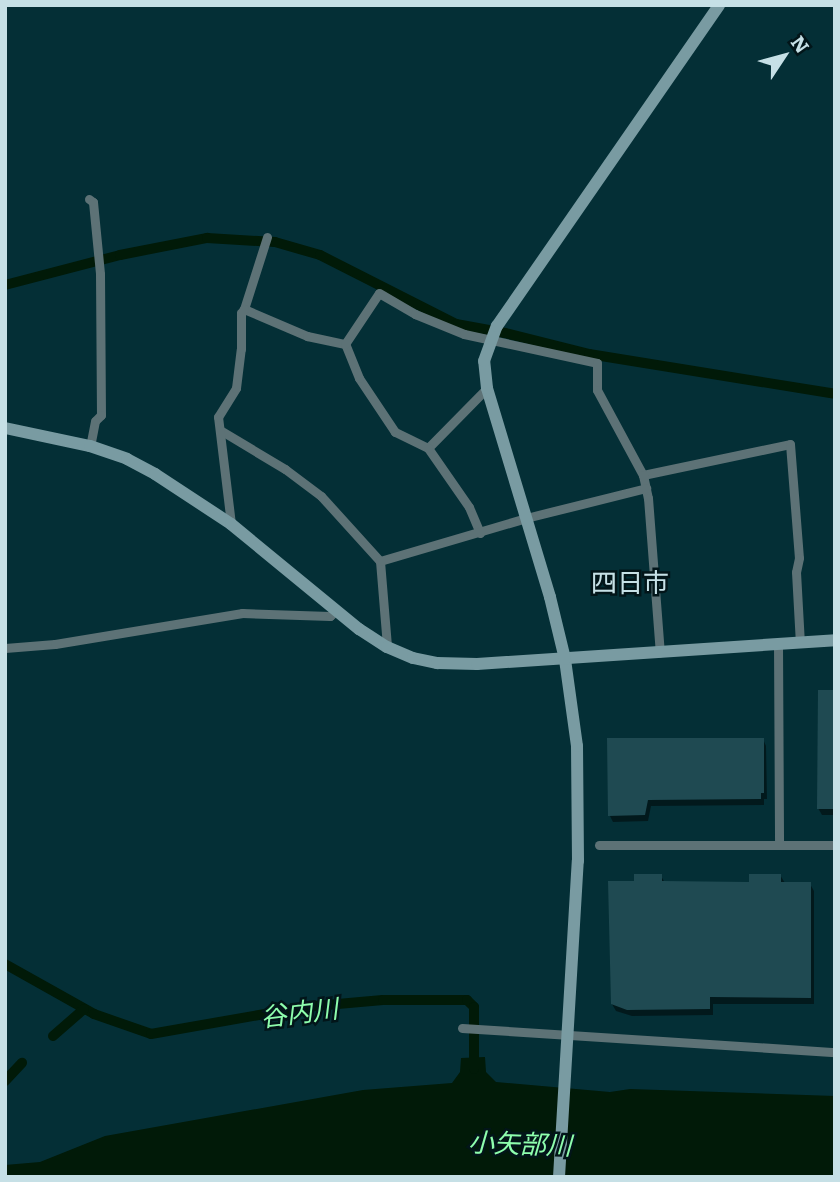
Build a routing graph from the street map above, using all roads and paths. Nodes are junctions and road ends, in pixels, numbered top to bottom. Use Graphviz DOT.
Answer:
graph roads {
  1 [pos="719,5"];
  2 [pos="89,199"];
  3 [pos="267,237"];
  4 [pos="244,309"];
  5 [pos="493,336"];
  6 [pos="345,344"];
  7 [pos="487,388"];
  8 [pos="5,428"];
  9 [pos="220,430"];
  10 [pos="90,446"];
  11 [pos="428,448"];
  12 [pos="643,475"];
  13 [pos="646,488"];
  14 [pos="526,518"];
  15 [pos="231,524"];
  16 [pos="480,533"];
  17 [pos="380,561"];
  18 [pos="335,611"];
  19 [pos="835,640"];
  20 [pos="800,643"];
  21 [pos="778,644"];
  22 [pos="6,645"];
  23 [pos="387,647"];
  24 [pos="660,653"];
  25 [pos="565,659"];
  26 [pos="599,845"];
  27 [pos="779,845"];
  28 [pos="835,845"];
  29 [pos="462,1028"];
  30 [pos="567,1038"];
  31 [pos="835,1052"];
  32 [pos="559,1177"];
  1 -- 5 [label="street"];
  2 -- 10 [label="street"];
  3 -- 4 [label="street"];
  4 -- 6 [label="street"];
  4 -- 9 [label="street"];
  5 -- 6 [label="street"];
  5 -- 7 [label="street"];
  5 -- 12 [label="street"];
  6 -- 11 [label="street"];
  7 -- 11 [label="street"];
  7 -- 14 [label="street"];
  8 -- 10 [label="street"];
  9 -- 15 [label="street"];
  9 -- 17 [label="street"];
  10 -- 15 [label="street"];
  11 -- 16 [label="street"];
  12 -- 13 [label="street"];
  12 -- 20 [label="street"];
  13 -- 14 [label="street"];
  13 -- 24 [label="street"];
  14 -- 16 [label="street"];
  14 -- 25 [label="street"];
  15 -- 18 [label="street"];
  16 -- 17 [label="street"];
  17 -- 23 [label="street"];
  18 -- 22 [label="street"];
  18 -- 23 [label="street"];
  19 -- 20 [label="street"];
  20 -- 21 [label="street"];
  21 -- 24 [label="street"];
  21 -- 27 [label="street"];
  23 -- 25 [label="street"];
  24 -- 25 [label="street"];
  25 -- 30 [label="street"];
  26 -- 27 [label="street"];
  27 -- 28 [label="street"];
  29 -- 30 [label="street"];
  30 -- 31 [label="street"];
  30 -- 32 [label="street"];
}
